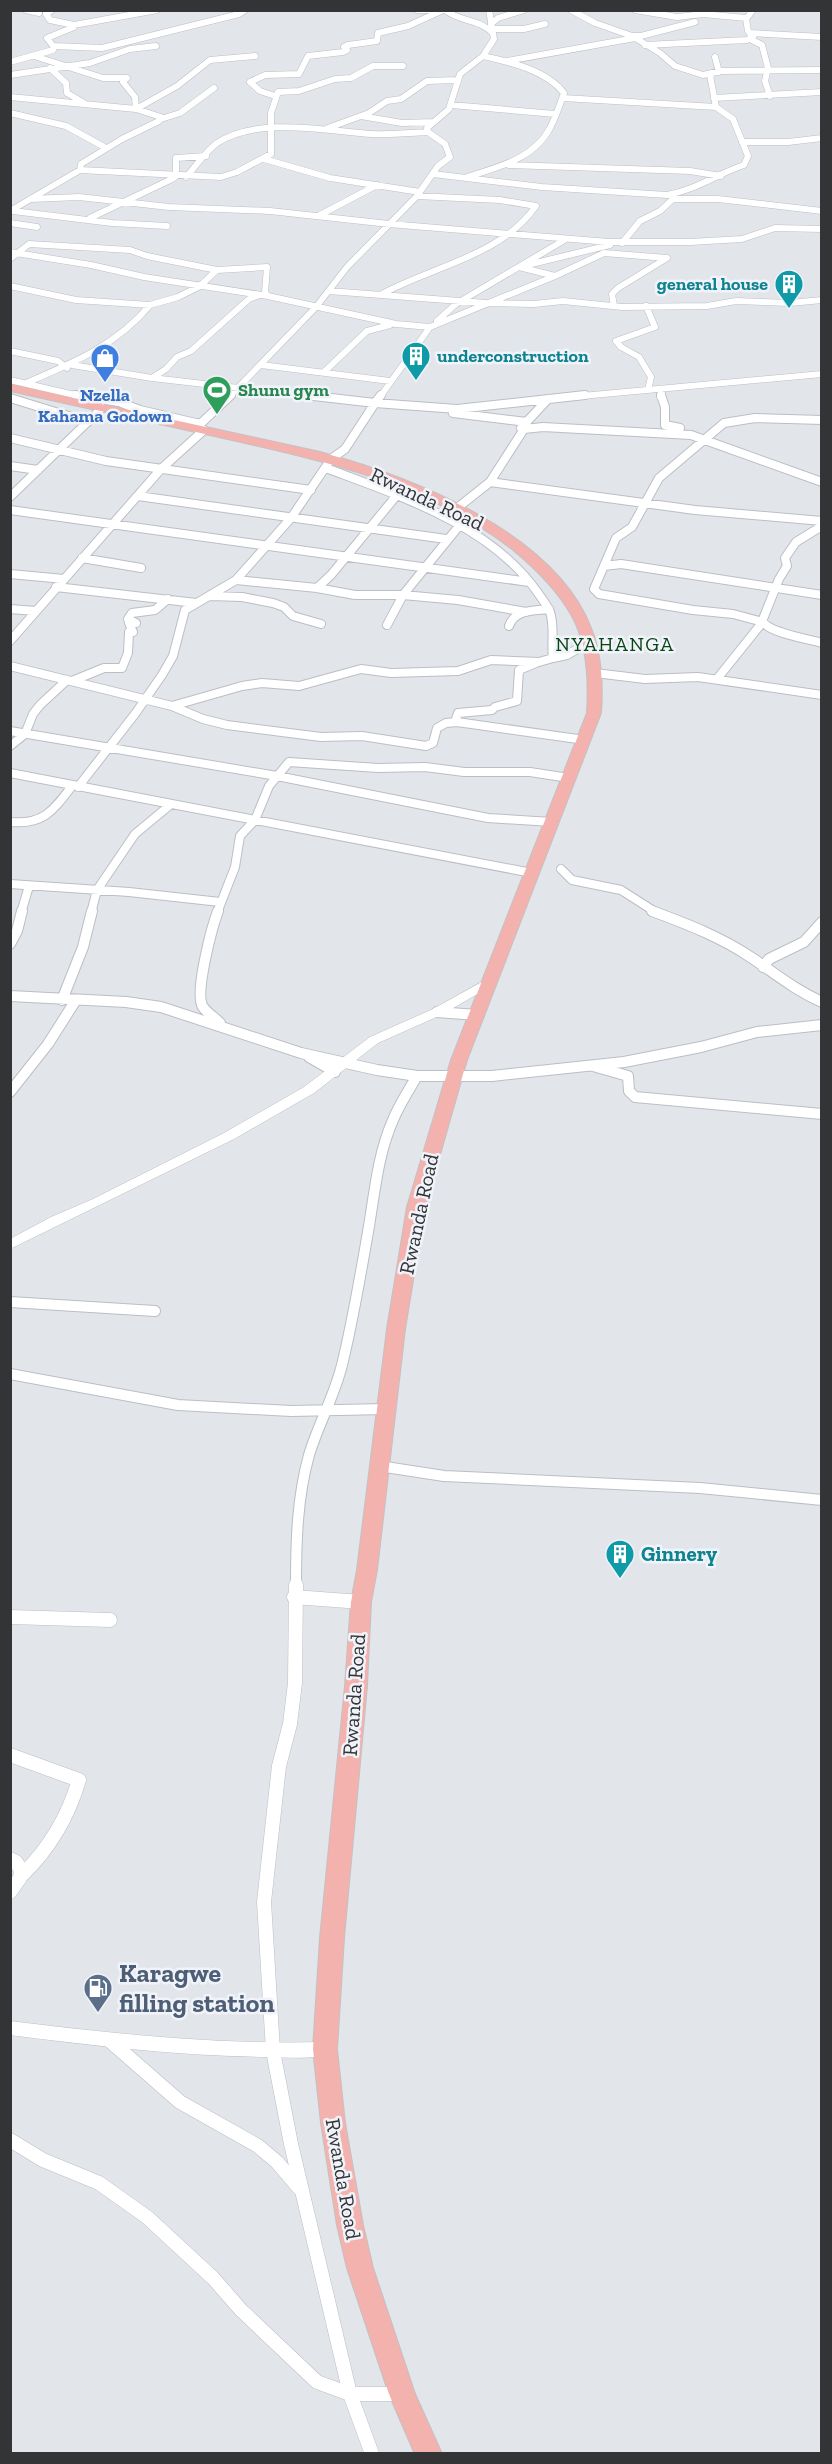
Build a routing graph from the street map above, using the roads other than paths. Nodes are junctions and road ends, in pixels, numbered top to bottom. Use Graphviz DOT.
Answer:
graph roads {
  1 [pos="26,10"];
  2 [pos="52,10"];
  3 [pos="157,10"];
  4 [pos="245,10"];
  5 [pos="417,10"];
  6 [pos="433,10"];
  7 [pos="444,10"];
  8 [pos="489,10"];
  9 [pos="524,10"];
  10 [pos="571,10"];
  11 [pos="635,10"];
  12 [pos="699,10"];
  13 [pos="739,10"];
  14 [pos="753,10"];
  15 [pos="39,13"];
  16 [pos="710,14"];
  17 [pos="720,15"];
  18 [pos="692,16"];
  19 [pos="746,18"];
  20 [pos="545,24"];
  21 [pos="75,26"];
  22 [pos="492,28"];
  23 [pos="750,33"];
  24 [pos="633,37"];
  25 [pos="822,37"];
  26 [pos="752,40"];
  27 [pos="645,45"];
  28 [pos="54,46"];
  29 [pos="156,46"];
  30 [pos="85,48"];
  31 [pos="34,56"];
  32 [pos="255,56"];
  33 [pos="483,56"];
  34 [pos="108,57"];
  35 [pos="714,57"];
  36 [pos="13,61"];
  37 [pos="507,61"];
  38 [pos="403,66"];
  39 [pos="66,67"];
  40 [pos="51,69"];
  41 [pos="768,70"];
  42 [pos="822,70"];
  43 [pos="719,72"];
  44 [pos="10,75"];
  45 [pos="710,75"];
  46 [pos="458,80"];
  47 [pos="214,88"];
  48 [pos="822,93"];
  49 [pos="275,96"];
  50 [pos="770,96"];
  51 [pos="563,98"];
  52 [pos="714,98"];
  53 [pos="10,99"];
  54 [pos="89,105"];
  55 [pos="451,105"];
  56 [pos="716,107"];
  57 [pos="136,109"];
  58 [pos="10,113"];
  59 [pos="555,114"];
  60 [pos="360,116"];
  61 [pos="161,119"];
  62 [pos="435,122"];
  63 [pos="325,129"];
  64 [pos="273,130"];
  65 [pos="428,132"];
  66 [pos="822,138"];
  67 [pos="742,142"];
  68 [pos="106,148"];
  69 [pos="206,156"];
  70 [pos="264,159"];
  71 [pos="503,165"];
  72 [pos="80,170"];
  73 [pos="433,174"];
  74 [pos="176,176"];
  75 [pos="721,176"];
  76 [pos="186,177"];
  77 [pos="467,177"];
  78 [pos="377,185"];
  79 [pos="418,194"];
  80 [pos="30,199"];
  81 [pos="125,201"];
  82 [pos="787,207"];
  83 [pos="10,211"];
  84 [pos="822,211"];
  85 [pos="318,216"];
  86 [pos="84,219"];
  87 [pos="781,222"];
  88 [pos="10,223"];
  89 [pos="389,225"];
  90 [pos="37,226"];
  91 [pos="167,226"];
  92 [pos="822,229"];
  93 [pos="512,233"];
  94 [pos="566,239"];
  95 [pos="626,241"];
  96 [pos="14,252"];
  97 [pos="604,253"];
  98 [pos="10,259"];
  99 [pos="519,267"];
  100 [pos="217,270"];
  101 [pos="555,276"];
  102 [pos="10,286"];
  103 [pos="200,286"];
  104 [pos="329,291"];
  105 [pos="259,295"];
  106 [pos="380,295"];
  107 [pos="268,296"];
  108 [pos="822,300"];
  109 [pos="459,302"];
  110 [pos="486,303"];
  111 [pos="150,304"];
  112 [pos="614,306"];
  113 [pos="646,306"];
  114 [pos="316,307"];
  115 [pos="396,324"];
  116 [pos="428,327"];
  117 [pos="10,351"];
  118 [pos="261,365"];
  119 [pos="70,366"];
  120 [pos="324,372"];
  121 [pos="822,374"];
  122 [pos="152,378"];
  123 [pos="390,381"];
  124 [pos="240,386"];
  125 [pos="15,387"];
  126 [pos="663,389"];
  127 [pos="648,390"];
  128 [pos="548,399"];
  129 [pos="375,403"];
  130 [pos="110,406"];
  131 [pos="439,410"];
  132 [pos="822,420"];
  133 [pos="88,422"];
  134 [pos="525,426"];
  135 [pos="200,428"];
  136 [pos="691,435"];
  137 [pos="10,438"];
  138 [pos="704,440"];
  139 [pos="59,450"];
  140 [pos="328,463"];
  141 [pos="10,466"];
  142 [pos="161,469"];
  143 [pos="38,470"];
  144 [pos="490,482"];
  145 [pos="822,482"];
  146 [pos="311,490"];
  147 [pos="396,495"];
  148 [pos="138,496"];
  149 [pos="10,497"];
  150 [pos="645,504"];
  151 [pos="10,510"];
  152 [pos="457,517"];
  153 [pos="291,518"];
  154 [pos="822,521"];
  155 [pos="114,523"];
  156 [pos="822,526"];
  157 [pos="367,529"];
  158 [pos="446,539"];
  159 [pos="265,546"];
  160 [pos="82,558"];
  161 [pos="345,558"];
  162 [pos="604,566"];
  163 [pos="141,568"];
  164 [pos="423,569"];
  165 [pos="10,574"];
  166 [pos="64,579"];
  167 [pos="236,580"];
  168 [pos="529,582"];
  169 [pos="56,587"];
  170 [pos="316,588"];
  171 [pos="776,588"];
  172 [pos="403,595"];
  173 [pos="822,595"];
  174 [pos="207,596"];
  175 [pos="168,599"];
  176 [pos="196,603"];
  177 [pos="10,609"];
  178 [pos="549,609"];
  179 [pos="36,610"];
  180 [pos="526,612"];
  181 [pos="763,622"];
  182 [pos="321,624"];
  183 [pos="387,625"];
  184 [pos="509,626"];
  185 [pos="10,641"];
  186 [pos="589,642"];
  187 [pos="822,643"];
  188 [pos="553,658"];
  189 [pos="539,662"];
  190 [pos="10,666"];
  191 [pos="595,673"];
  192 [pos="717,679"];
  193 [pos="70,680"];
  194 [pos="822,695"];
  195 [pos="146,699"];
  196 [pos="172,706"];
  197 [pos="455,722"];
  198 [pos="10,732"];
  199 [pos="25,734"];
  200 [pos="585,740"];
  201 [pos="10,746"];
  202 [pos="109,748"];
  203 [pos="10,773"];
  204 [pos="277,776"];
  205 [pos="569,778"];
  206 [pos="75,786"];
  207 [pos="170,805"];
  208 [pos="255,820"];
  209 [pos="10,822"];
  210 [pos="552,822"];
  211 [pos="561,869"];
  212 [pos="532,873"];
  213 [pos="10,884"];
  214 [pos="29,886"];
  215 [pos="97,890"];
  216 [pos="220,902"];
  217 [pos="822,922"];
  218 [pos="10,944"];
  219 [pos="763,967"];
  220 [pos="489,982"];
  221 [pos="10,996"];
  222 [pos="62,1000"];
  223 [pos="76,1000"];
  224 [pos="822,1002"];
  225 [pos="437,1012"];
  226 [pos="477,1015"];
  227 [pos="822,1025"];
  228 [pos="230,1030"];
  229 [pos="301,1053"];
  230 [pos="348,1062"];
  231 [pos="593,1066"];
  232 [pos="335,1072"];
  233 [pos="417,1076"];
  234 [pos="454,1077"];
  235 [pos="10,1092"];
  236 [pos="822,1114"];
  237 [pos="10,1245"];
  238 [pos="10,1302"];
  239 [pos="155,1311"];
  240 [pos="10,1374"];
  241 [pos="385,1409"];
  242 [pos="328,1411"];
  243 [pos="379,1466"];
  244 [pos="822,1500"];
  245 [pos="294,1597"];
  246 [pos="361,1602"];
  247 [pos="10,1617"];
  248 [pos="110,1620"];
  249 [pos="10,1755"];
  250 [pos="10,1859"];
  251 [pos="22,1875"];
  252 [pos="10,1892"];
  253 [pos="10,2028"];
  254 [pos="108,2039"];
  255 [pos="325,2049"];
  256 [pos="273,2051"];
  257 [pos="10,2140"];
  258 [pos="301,2190"];
  259 [pos="350,2394"];
  260 [pos="402,2394"];
  261 [pos="372,2454"];
  262 [pos="429,2454"];
  1 -- 15 [label="street"];
  2 -- 15 [label="street"];
  3 -- 21 [label="street"];
  4 -- 30 [label="street"];
  5 -- 6 [label="street"];
  7 -- 22 [label="street"];
  7 -- 49 [label="street"];
  8 -- 22 [label="street"];
  9 -- 22 [label="street"];
  10 -- 24 [label="street"];
  11 -- 18 [label="street"];
  12 -- 18 [label="street"];
  13 -- 17 [label="street"];
  14 -- 19 [label="street"];
  15 -- 21 [label="street"];
  16 -- 17 [label="street"];
  16 -- 18 [label="street"];
  16 -- 24 [label="street"];
  17 -- 19 [label="street"];
  19 -- 23 [label="street"];
  20 -- 22 [label="street"];
  21 -- 28 [label="street"];
  22 -- 33 [label="street"];
  23 -- 25 [label="street"];
  23 -- 26 [label="street"];
  24 -- 27 [label="street"];
  24 -- 37 [label="street"];
  26 -- 27 [label="street"];
  26 -- 41 [label="street"];
  27 -- 45 [label="street"];
  28 -- 30 [label="street"];
  28 -- 31 [label="street"];
  29 -- 34 [label="street"];
  30 -- 34 [label="street"];
  31 -- 36 [label="street"];
  31 -- 39 [label="street"];
  32 -- 57 [label="street"];
  33 -- 37 [label="street"];
  33 -- 46 [label="street"];
  34 -- 39 [label="street"];
  35 -- 43 [label="street"];
  36 -- 40 [label="street"];
  37 -- 51 [label="street"];
  38 -- 49 [label="street"];
  39 -- 40 [label="street"];
  39 -- 57 [label="street"];
  40 -- 44 [label="street"];
  40 -- 54 [label="street"];
  41 -- 42 [label="street"];
  41 -- 43 [label="street"];
  41 -- 50 [label="street"];
  43 -- 45 [label="street"];
  45 -- 52 [label="street"];
  46 -- 55 [label="street"];
  46 -- 60 [label="street"];
  47 -- 61 [label="street"];
  48 -- 50 [label="street"];
  49 -- 64 [label="street"];
  50 -- 52 [label="street"];
  51 -- 56 [label="street"];
  51 -- 59 [label="street"];
  52 -- 56 [label="street"];
  53 -- 54 [label="street"];
  54 -- 57 [label="street"];
  55 -- 59 [label="street"];
  55 -- 62 [label="street"];
  56 -- 67 [label="street"];
  57 -- 61 [label="street"];
  58 -- 68 [label="street"];
  59 -- 71 [label="street"];
  60 -- 62 [label="street"];
  60 -- 63 [label="street"];
  61 -- 68 [label="street"];
  62 -- 65 [label="street"];
  63 -- 64 [label="street"];
  63 -- 65 [label="street"];
  64 -- 69 [label="street"];
  64 -- 70 [label="street"];
  65 -- 73 [label="street"];
  66 -- 67 [label="street"];
  67 -- 75 [label="street"];
  68 -- 72 [label="street"];
  69 -- 74 [label="street"];
  69 -- 76 [label="street"];
  70 -- 76 [label="street"];
  70 -- 78 [label="street"];
  71 -- 75 [label="street"];
  71 -- 77 [label="street"];
  72 -- 74 [label="street"];
  72 -- 80 [label="street"];
  73 -- 77 [label="street"];
  73 -- 79 [label="street"];
  74 -- 76 [label="street"];
  74 -- 81 [label="street"];
  75 -- 77 [label="street"];
  78 -- 79 [label="street"];
  78 -- 85 [label="street"];
  79 -- 89 [label="street"];
  79 -- 93 [label="street"];
  80 -- 81 [label="street"];
  80 -- 83 [label="street"];
  81 -- 85 [label="street"];
  81 -- 86 [label="street"];
  82 -- 84 [label="street"];
  82 -- 87 [label="street"];
  82 -- 95 [label="street"];
  83 -- 86 [label="street"];
  85 -- 89 [label="street"];
  86 -- 91 [label="street"];
  87 -- 92 [label="street"];
  87 -- 95 [label="street"];
  88 -- 90 [label="street"];
  89 -- 93 [label="street"];
  89 -- 104 [label="street"];
  93 -- 94 [label="street"];
  93 -- 106 [label="street"];
  94 -- 95 [label="street"];
  94 -- 99 [label="street"];
  95 -- 97 [label="street"];
  95 -- 99 [label="street"];
  96 -- 98 [label="street"];
  96 -- 100 [label="street"];
  96 -- 103 [label="street"];
  97 -- 101 [label="street"];
  97 -- 112 [label="street"];
  99 -- 101 [label="street"];
  99 -- 109 [label="street"];
  100 -- 103 [label="street"];
  100 -- 107 [label="street"];
  101 -- 110 [label="street"];
  102 -- 111 [label="street"];
  103 -- 105 [label="street"];
  103 -- 111 [label="street"];
  104 -- 106 [label="street"];
  104 -- 114 [label="street"];
  105 -- 107 [label="street"];
  105 -- 122 [label="street"];
  106 -- 109 [label="street"];
  107 -- 114 [label="street"];
  108 -- 113 [label="street"];
  109 -- 110 [label="street"];
  109 -- 116 [label="street"];
  110 -- 112 [label="street"];
  110 -- 116 [label="street"];
  111 -- 119 [label="street"];
  112 -- 113 [label="street"];
  113 -- 127 [label="street"];
  114 -- 115 [label="street"];
  114 -- 118 [label="street"];
  115 -- 116 [label="street"];
  115 -- 120 [label="street"];
  116 -- 123 [label="street"];
  117 -- 119 [label="street"];
  118 -- 120 [label="street"];
  118 -- 124 [label="street"];
  119 -- 122 [label="street"];
  119 -- 125 [label="street"];
  120 -- 123 [label="street"];
  121 -- 126 [label="street"];
  122 -- 124 [label="street"];
  123 -- 129 [label="street"];
  124 -- 129 [label="street"];
  124 -- 135 [label="street"];
  125 -- 130 [label="highway, Rwanda Road"];
  125 -- 133 [label="street"];
  126 -- 127 [label="street"];
  126 -- 136 [label="street"];
  127 -- 128 [label="street"];
  128 -- 131 [label="street"];
  128 -- 134 [label="street"];
  129 -- 131 [label="street"];
  129 -- 140 [label="street"];
  130 -- 133 [label="street"];
  130 -- 135 [label="highway, Rwanda Road"];
  131 -- 134 [label="street"];
  132 -- 138 [label="street"];
  133 -- 139 [label="street"];
  134 -- 136 [label="street"];
  134 -- 144 [label="street"];
  135 -- 140 [label="highway, Rwanda Road"];
  135 -- 142 [label="street"];
  136 -- 138 [label="street"];
  137 -- 139 [label="street"];
  138 -- 145 [label="street"];
  138 -- 150 [label="street"];
  139 -- 142 [label="street"];
  139 -- 143 [label="street"];
  140 -- 146 [label="street"];
  140 -- 147 [label="street"];
  140 -- 152 [label="highway, Rwanda Road"];
  141 -- 143 [label="street"];
  142 -- 146 [label="street"];
  142 -- 148 [label="street"];
  143 -- 149 [label="street"];
  144 -- 150 [label="street"];
  144 -- 152 [label="street"];
  146 -- 153 [label="street"];
  147 -- 152 [label="street"];
  147 -- 157 [label="street"];
  148 -- 153 [label="street"];
  148 -- 155 [label="street"];
  150 -- 154 [label="street"];
  150 -- 162 [label="street"];
  151 -- 155 [label="street"];
  152 -- 158 [label="street"];
  152 -- 168 [label="street"];
  152 -- 186 [label="highway, Rwanda Road"];
  153 -- 157 [label="street"];
  153 -- 159 [label="street"];
  155 -- 159 [label="street"];
  155 -- 160 [label="street"];
  156 -- 171 [label="street"];
  157 -- 158 [label="street"];
  157 -- 161 [label="street"];
  158 -- 164 [label="street"];
  159 -- 161 [label="street"];
  159 -- 167 [label="street"];
  160 -- 163 [label="street"];
  160 -- 166 [label="street"];
  161 -- 164 [label="street"];
  161 -- 170 [label="street"];
  162 -- 171 [label="street"];
  162 -- 181 [label="street"];
  164 -- 168 [label="street"];
  164 -- 172 [label="street"];
  165 -- 166 [label="street"];
  166 -- 169 [label="street"];
  167 -- 170 [label="street"];
  167 -- 174 [label="street"];
  168 -- 178 [label="street"];
  169 -- 175 [label="street"];
  169 -- 179 [label="street"];
  170 -- 172 [label="street"];
  171 -- 173 [label="street"];
  171 -- 181 [label="street"];
  172 -- 180 [label="street"];
  172 -- 183 [label="street"];
  174 -- 176 [label="street"];
  174 -- 182 [label="street"];
  175 -- 176 [label="street"];
  175 -- 193 [label="street"];
  176 -- 195 [label="street"];
  177 -- 179 [label="street"];
  178 -- 180 [label="street"];
  178 -- 188 [label="street"];
  179 -- 185 [label="street"];
  180 -- 184 [label="street"];
  181 -- 187 [label="street"];
  181 -- 192 [label="street"];
  186 -- 188 [label="street"];
  186 -- 191 [label="highway, Rwanda Road"];
  188 -- 189 [label="street"];
  189 -- 196 [label="street"];
  189 -- 197 [label="street"];
  190 -- 193 [label="street"];
  191 -- 192 [label="street"];
  191 -- 200 [label="highway, Rwanda Road"];
  192 -- 194 [label="street"];
  193 -- 195 [label="street"];
  193 -- 199 [label="street"];
  195 -- 196 [label="street"];
  195 -- 202 [label="street"];
  196 -- 197 [label="street"];
  197 -- 200 [label="street"];
  198 -- 199 [label="street"];
  199 -- 201 [label="street"];
  199 -- 202 [label="street"];
  200 -- 205 [label="highway, Rwanda Road"];
  202 -- 204 [label="street"];
  202 -- 206 [label="street"];
  203 -- 206 [label="street"];
  204 -- 205 [label="street"];
  204 -- 208 [label="street"];
  204 -- 210 [label="street"];
  205 -- 210 [label="highway, Rwanda Road"];
  206 -- 207 [label="street"];
  206 -- 209 [label="street"];
  207 -- 208 [label="street"];
  207 -- 215 [label="street"];
  208 -- 212 [label="street"];
  208 -- 216 [label="street"];
  210 -- 212 [label="highway, Rwanda Road"];
  211 -- 219 [label="street"];
  212 -- 220 [label="highway, Rwanda Road"];
  213 -- 214 [label="street"];
  214 -- 215 [label="street"];
  214 -- 218 [label="street"];
  215 -- 216 [label="street"];
  215 -- 222 [label="street"];
  216 -- 228 [label="street"];
  217 -- 219 [label="street"];
  219 -- 224 [label="street"];
  220 -- 225 [label="street"];
  220 -- 226 [label="highway, Rwanda Road"];
  221 -- 222 [label="street"];
  222 -- 223 [label="street"];
  223 -- 228 [label="street"];
  223 -- 235 [label="street"];
  225 -- 226 [label="street"];
  225 -- 230 [label="street"];
  226 -- 234 [label="highway, Rwanda Road"];
  227 -- 231 [label="street"];
  228 -- 229 [label="street"];
  229 -- 230 [label="street"];
  229 -- 232 [label="street"];
  230 -- 232 [label="street"];
  230 -- 233 [label="street"];
  231 -- 234 [label="street"];
  231 -- 236 [label="street"];
  232 -- 237 [label="street"];
  233 -- 234 [label="street"];
  233 -- 242 [label="street"];
  234 -- 241 [label="highway, Rwanda Road"];
  238 -- 239 [label="street"];
  240 -- 242 [label="street"];
  241 -- 242 [label="street"];
  241 -- 243 [label="highway, Rwanda Road"];
  242 -- 245 [label="street"];
  243 -- 244 [label="street"];
  243 -- 246 [label="highway, Rwanda Road"];
  245 -- 246 [label="street"];
  245 -- 256 [label="street"];
  246 -- 255 [label="highway, Rwanda Road"];
  247 -- 248 [label="street"];
  249 -- 251 [label="street"];
  250 -- 251 [label="street"];
  251 -- 252 [label="street"];
  253 -- 254 [label="street"];
  254 -- 256 [label="street"];
  254 -- 258 [label="street"];
  255 -- 256 [label="street"];
  255 -- 260 [label="highway, Rwanda Road"];
  256 -- 258 [label="street"];
  257 -- 259 [label="street"];
  258 -- 259 [label="street"];
  259 -- 260 [label="street"];
  259 -- 261 [label="street"];
  260 -- 262 [label="highway, Rwanda Road"];
}
